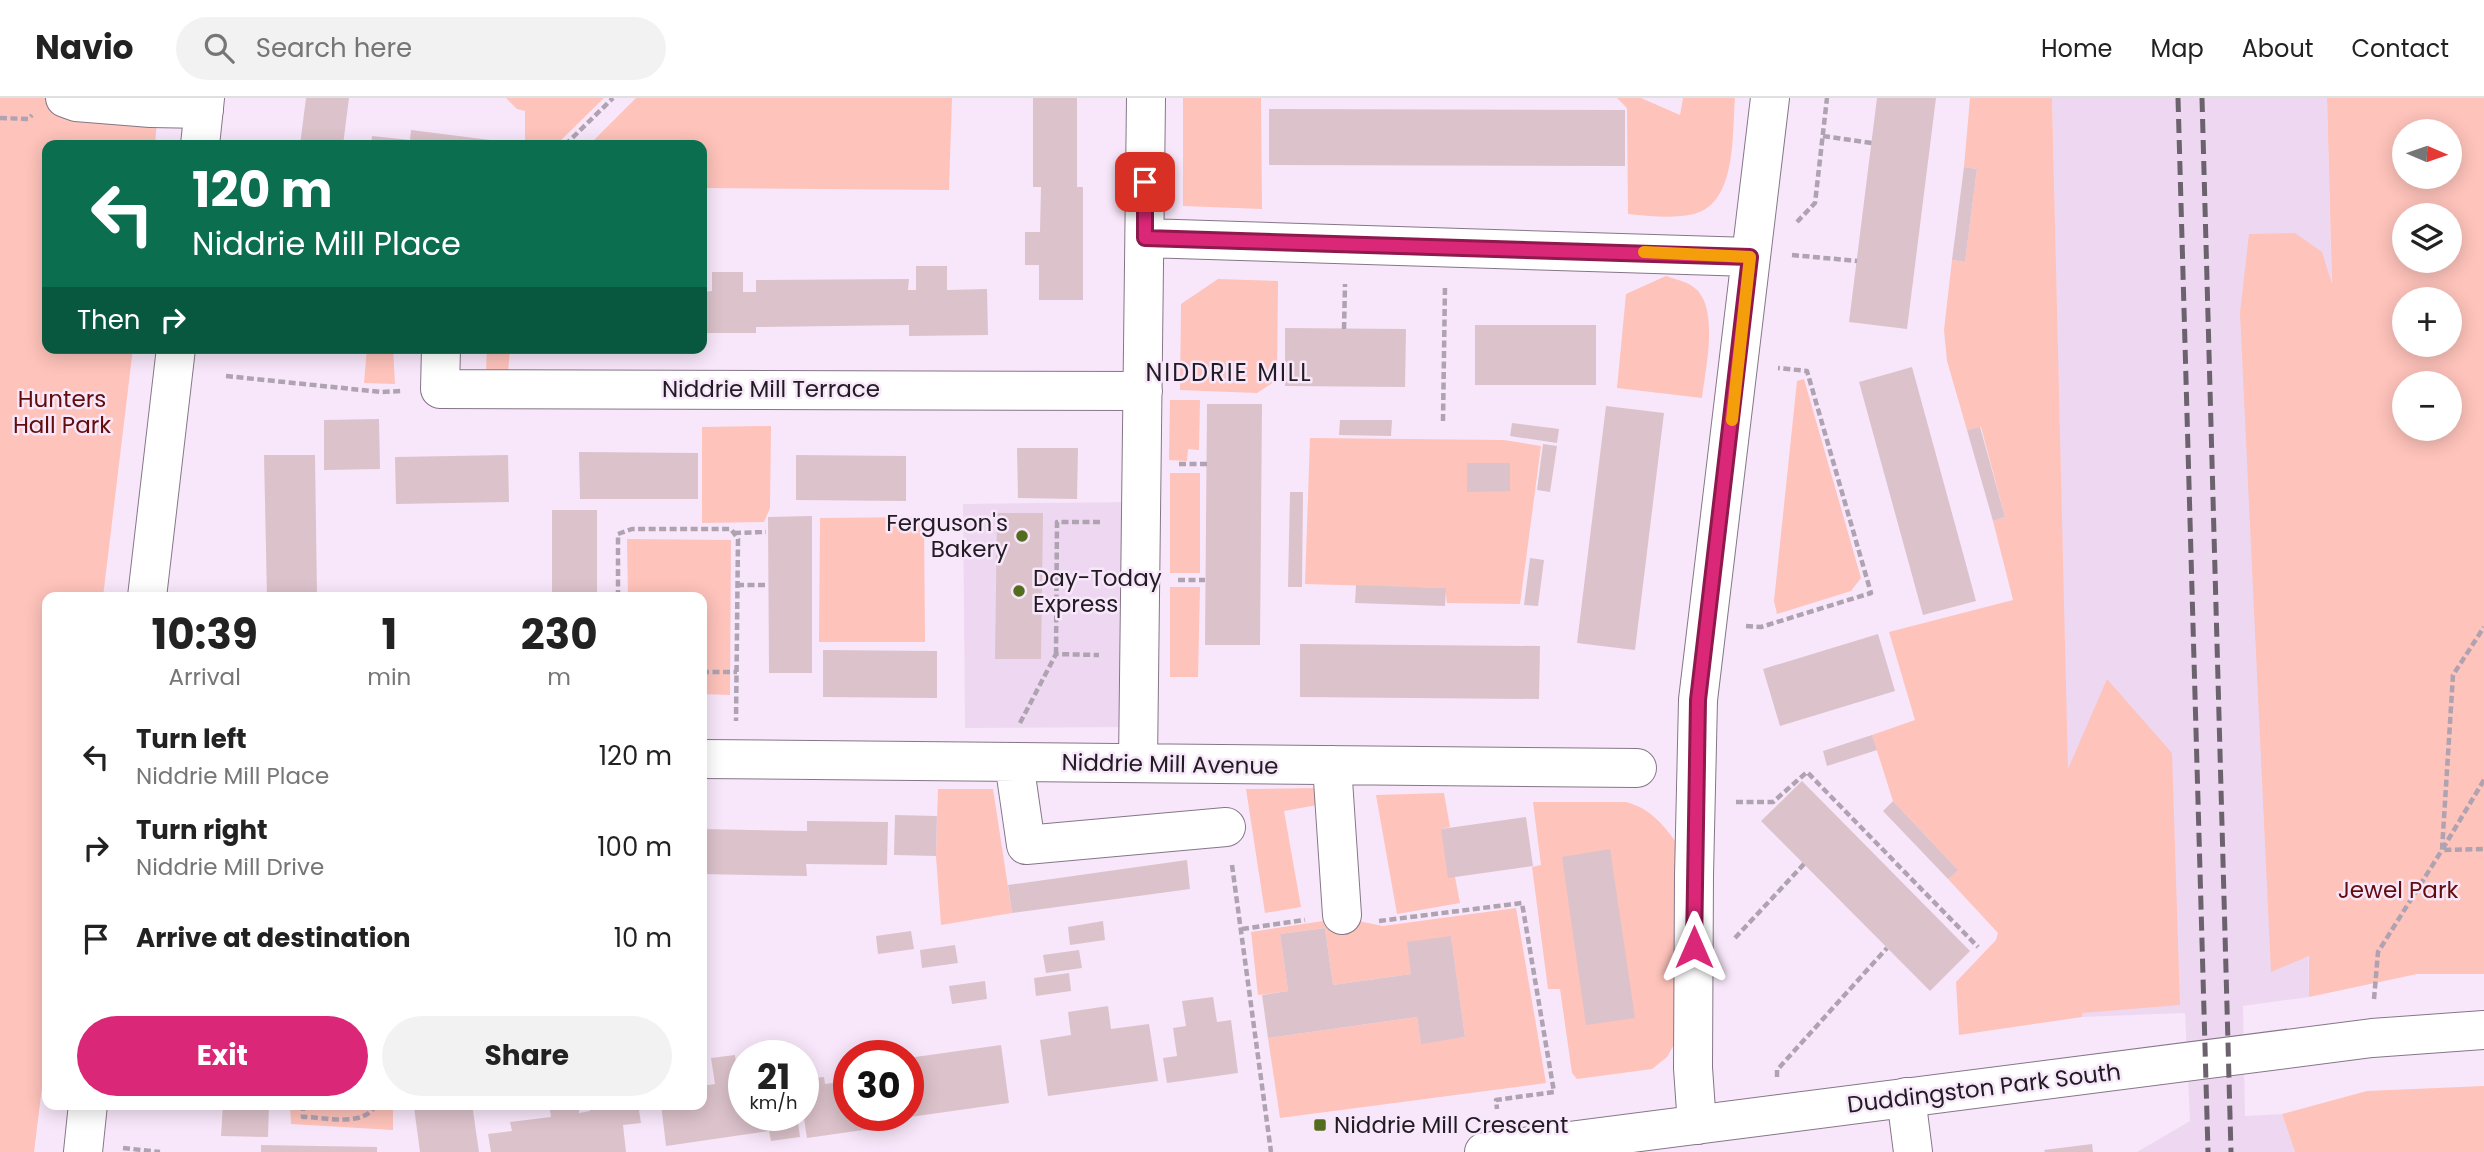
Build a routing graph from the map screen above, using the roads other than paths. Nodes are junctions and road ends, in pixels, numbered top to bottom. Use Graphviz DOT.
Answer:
graph roads {
  1 [pos="65,98"];
  2 [pos="1146,98"];
  3 [pos="1770,98"];
  4 [pos="203,117"];
  5 [pos="1145,238"];
  6 [pos="1750,257"];
  7 [pos="175,354"];
  8 [pos="441,354"];
  9 [pos="1143,391"];
  10 [pos="148,592"];
  11 [pos="719,759"];
  12 [pos="1014,762"];
  13 [pos="1138,763"];
  14 [pos="1332,765"];
  15 [pos="1637,768"];
  16 [pos="1226,827"];
  17 [pos="1342,915"];
  18 [pos="2484,1030"];
  19 [pos="1906,1097"];
  20 [pos="87,1110"];
  21 [pos="1697,1125"];
  22 [pos="1493,1151"];
  23 [pos="83,1152"];
  24 [pos="1913,1152"];
  1 -- 4 [label="street"];
  2 -- 5 [label="street"];
  3 -- 6 [label="street"];
  5 -- 6 [label="street"];
  5 -- 9 [label="street"];
  6 -- 21 [label="street"];
  7 -- 10 [label="street"];
  8 -- 9 [label="street, Niddrie Mill Terrace"];
  9 -- 13 [label="street"];
  11 -- 12 [label="street, Niddrie Mill Avenue"];
  12 -- 13 [label="street, Niddrie Mill Avenue"];
  12 -- 16 [label="street"];
  13 -- 14 [label="street, Niddrie Mill Avenue"];
  14 -- 15 [label="street, Niddrie Mill Avenue"];
  14 -- 17 [label="street"];
  18 -- 19 [label="street, Duddingston Park South"];
  19 -- 21 [label="street, Duddingston Park South"];
  19 -- 24 [label="street"];
  20 -- 23 [label="street"];
  21 -- 22 [label="street, Duddingston Park South"];
}
